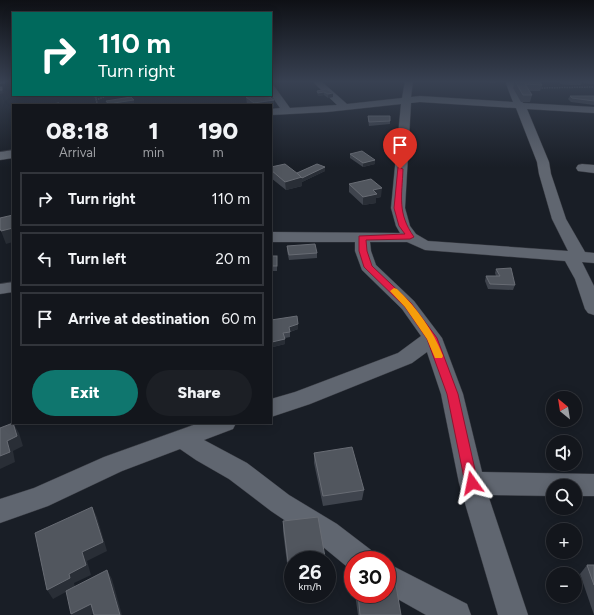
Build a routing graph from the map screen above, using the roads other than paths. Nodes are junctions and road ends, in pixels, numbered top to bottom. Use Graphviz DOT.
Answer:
graph roads {
  1 [pos="306,110"];
  2 [pos="405,110"];
  3 [pos="522,110"];
  4 [pos="287,111"];
  5 [pos="272,112"];
  6 [pos="12,154"];
  7 [pos="0,156"];
  8 [pos="272,237"];
  9 [pos="362,237"];
  10 [pos="410,237"];
  11 [pos="575,257"];
  12 [pos="594,258"];
  13 [pos="12,286"];
  14 [pos="0,289"];
  15 [pos="594,309"];
  16 [pos="432,338"];
  17 [pos="272,408"];
  18 [pos="222,424"];
  19 [pos="182,438"];
  20 [pos="472,483"];
  21 [pos="594,485"];
  22 [pos="0,511"];
  23 [pos="350,551"];
  24 [pos="396,582"];
  25 [pos="456,615"];
  26 [pos="513,615"];
  1 -- 4 [label="street"];
  2 -- 10 [label="street"];
  3 -- 11 [label="street"];
  4 -- 5 [label="street"];
  6 -- 7 [label="street"];
  8 -- 9 [label="street"];
  9 -- 10 [label="street"];
  9 -- 16 [label="street"];
  10 -- 11 [label="street"];
  11 -- 12 [label="street"];
  11 -- 15 [label="street"];
  13 -- 14 [label="street"];
  16 -- 17 [label="street"];
  16 -- 20 [label="street"];
  18 -- 19 [label="street"];
  19 -- 22 [label="street"];
  19 -- 23 [label="street"];
  20 -- 21 [label="street"];
  20 -- 26 [label="street"];
  24 -- 25 [label="street"];
}
